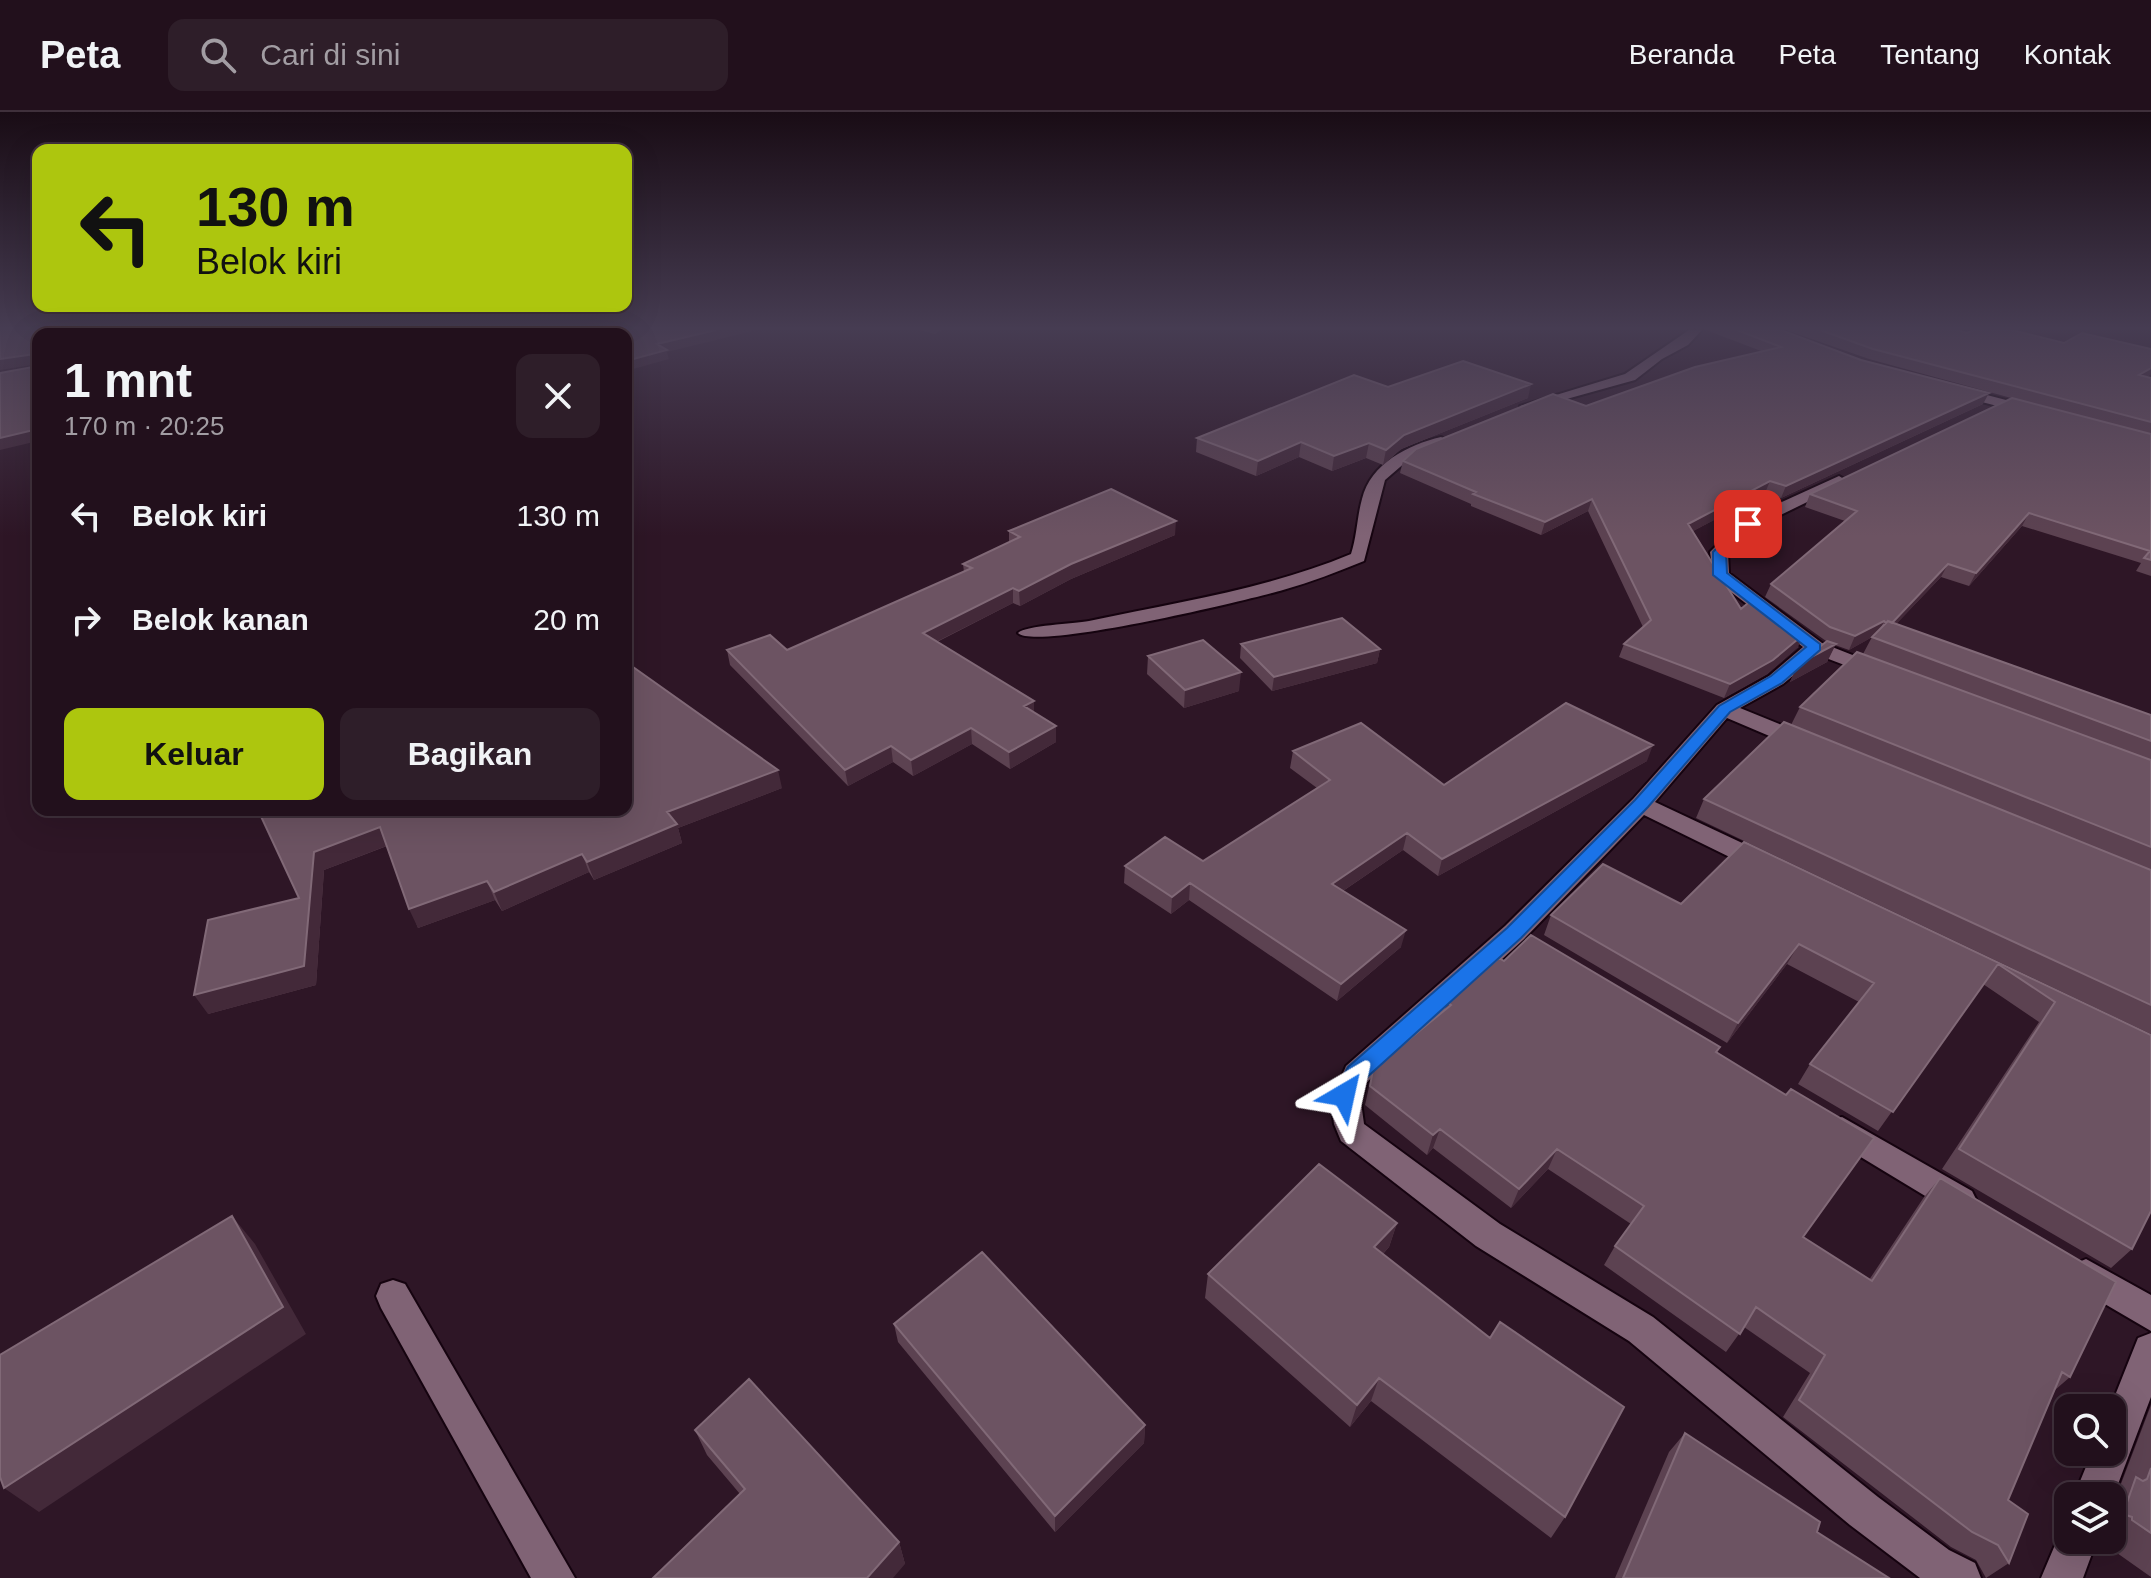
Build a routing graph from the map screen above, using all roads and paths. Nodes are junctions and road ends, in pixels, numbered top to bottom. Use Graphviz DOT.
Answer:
graph roads {
  1 [pos="1547,398"];
  2 [pos="1981,398"];
  3 [pos="2001,404"];
  4 [pos="1513,411"];
  5 [pos="2046,415"];
  6 [pos="1959,424"];
  7 [pos="1453,437"];
  8 [pos="1861,471"];
  9 [pos="1028,633"];
  10 [pos="1815,647"];
  11 [pos="1902,681"];
  12 [pos="1724,709"];
  13 [pos="1827,752"];
  14 [pos="1641,804"];
  15 [pos="1783,872"];
  16 [pos="1514,933"];
  17 [pos="1541,949"];
  18 [pos="1812,1112"];
  19 [pos="1988,1217"];
  20 [pos="2056,1258"];
  21 [pos="393,1296"];
  22 [pos="2151,1314"];
  23 [pos="2151,1350"];
  24 [pos="2126,1415"];
  25 [pos="2071,1554"];
  26 [pos="554,1578"];
  27 [pos="1960,1578"];
  28 [pos="2062,1578"];
  1 -- 4 [label="street"];
  2 -- 3 [label="street"];
  3 -- 5 [label="street"];
  3 -- 6 [label="street"];
  7 -- 9 [label="street"];
  8 -- 10 [label="street"];
  10 -- 11 [label="street"];
  10 -- 12 [label="street"];
  12 -- 13 [label="street"];
  12 -- 14 [label="street"];
  14 -- 15 [label="street"];
  14 -- 16 [label="street"];
  16 -- 17 [label="street"];
  16 -- 27 [label="street"];
  18 -- 19 [label="street"];
  20 -- 22 [label="street"];
  21 -- 26 [label="street"];
  23 -- 24 [label="street"];
  25 -- 28 [label="street"];
}
